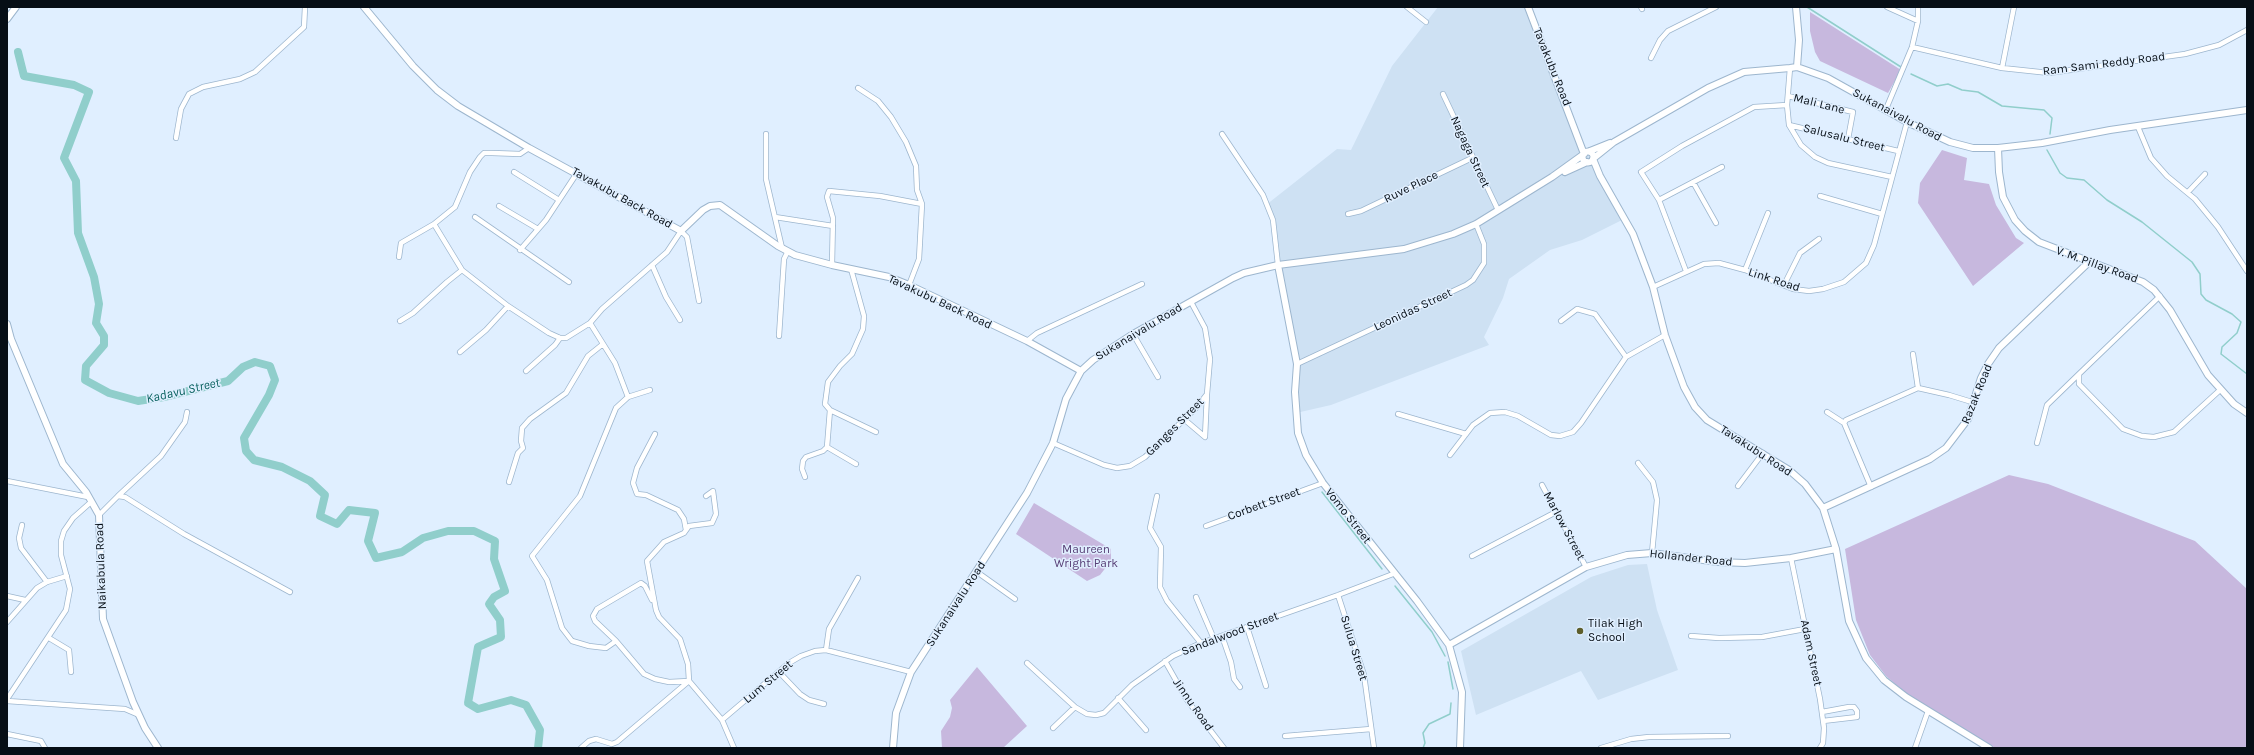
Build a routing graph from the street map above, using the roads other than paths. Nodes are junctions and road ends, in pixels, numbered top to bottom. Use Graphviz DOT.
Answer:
graph roads {
  1 [pos="16,7"];
  2 [pos="304,7"];
  3 [pos="364,7"];
  4 [pos="1407,7"];
  5 [pos="1528,7"];
  6 [pos="1716,7"];
  7 [pos="1796,7"];
  8 [pos="1887,7"];
  9 [pos="1918,7"];
  10 [pos="2014,7"];
  11 [pos="7,19"];
  12 [pos="1918,21"];
  13 [pos="1426,22"];
  14 [pos="2247,30"];
  15 [pos="1912,47"];
  16 [pos="1651,58"];
  17 [pos="1797,67"];
  18 [pos="1790,68"];
  19 [pos="2002,68"];
  20 [pos="858,88"];
  21 [pos="1443,94"];
  22 [pos="1788,96"];
  23 [pos="1787,106"];
  24 [pos="1886,109"];
  25 [pos="2247,110"];
  26 [pos="1906,122"];
  27 [pos="1789,125"];
  28 [pos="2138,127"];
  29 [pos="766,134"];
  30 [pos="1222,134"];
  31 [pos="176,138"];
  32 [pos="1848,140"];
  33 [pos="1614,142"];
  34 [pos="529,148"];
  35 [pos="1998,148"];
  36 [pos="1898,151"];
  37 [pos="1587,153"];
  38 [pos="1472,158"];
  39 [pos="1591,160"];
  40 [pos="1722,167"];
  41 [pos="514,172"];
  42 [pos="577,173"];
  43 [pos="2205,174"];
  44 [pos="1552,177"];
  45 [pos="1892,177"];
  46 [pos="1693,182"];
  47 [pos="2188,192"];
  48 [pos="1820,196"];
  49 [pos="559,200"];
  50 [pos="1659,200"];
  51 [pos="922,204"];
  52 [pos="499,206"];
  53 [pos="1498,210"];
  54 [pos="1768,213"];
  55 [pos="1348,214"];
  56 [pos="1882,214"];
  57 [pos="475,217"];
  58 [pos="775,217"];
  59 [pos="1716,223"];
  60 [pos="434,224"];
  61 [pos="1476,224"];
  62 [pos="833,226"];
  63 [pos="538,229"];
  64 [pos="681,231"];
  65 [pos="1819,239"];
  66 [pos="520,250"];
  67 [pos="785,250"];
  68 [pos="399,257"];
  69 [pos="2089,262"];
  70 [pos="652,265"];
  71 [pos="832,265"];
  72 [pos="1278,265"];
  73 [pos="851,269"];
  74 [pos="462,270"];
  75 [pos="1745,270"];
  76 [pos="1686,271"];
  77 [pos="2247,271"];
  78 [pos="569,282"];
  79 [pos="1142,284"];
  80 [pos="909,285"];
  81 [pos="1784,285"];
  82 [pos="1653,287"];
  83 [pos="2160,296"];
  84 [pos="699,301"];
  85 [pos="1191,302"];
  86 [pos="508,306"];
  87 [pos="680,320"];
  88 [pos="400,321"];
  89 [pos="1561,321"];
  90 [pos="590,323"];
  91 [pos="7,324"];
  92 [pos="1133,334"];
  93 [pos="779,336"];
  94 [pos="1665,336"];
  95 [pos="560,338"];
  96 [pos="1027,340"];
  97 [pos="603,344"];
  98 [pos="460,352"];
  99 [pos="1913,354"];
  100 [pos="1626,358"];
  101 [pos="1297,364"];
  102 [pos="526,371"];
  103 [pos="1081,371"];
  104 [pos="2079,374"];
  105 [pos="1158,377"];
  106 [pos="1918,388"];
  107 [pos="650,390"];
  108 [pos="2220,390"];
  109 [pos="1207,394"];
  110 [pos="628,397"];
  111 [pos="1972,402"];
  112 [pos="830,410"];
  113 [pos="187,412"];
  114 [pos="1827,412"];
  115 [pos="2247,413"];
  116 [pos="1398,414"];
  117 [pos="1185,420"];
  118 [pos="1844,423"];
  119 [pos="876,432"];
  120 [pos="655,434"];
  121 [pos="1466,434"];
  122 [pos="1053,443"];
  123 [pos="2037,443"];
  124 [pos="826,447"];
  125 [pos="1764,453"];
  126 [pos="1450,455"];
  127 [pos="1638,463"];
  128 [pos="856,464"];
  129 [pos="806,477"];
  130 [pos="7,481"];
  131 [pos="509,482"];
  132 [pos="1322,483"];
  133 [pos="1542,485"];
  134 [pos="1738,486"];
  135 [pos="1871,487"];
  136 [pos="118,496"];
  137 [pos="706,496"];
  138 [pos="1157,496"];
  139 [pos="90,499"];
  140 [pos="1822,508"];
  141 [pos="1556,512"];
  142 [pos="99,515"];
  143 [pos="22,525"];
  144 [pos="1206,526"];
  145 [pos="686,530"];
  146 [pos="1836,549"];
  147 [pos="1652,553"];
  148 [pos="1472,556"];
  149 [pos="1791,558"];
  150 [pos="1586,567"];
  151 [pos="977,572"];
  152 [pos="1393,574"];
  153 [pos="67,576"];
  154 [pos="858,578"];
  155 [pos="47,582"];
  156 [pos="290,592"];
  157 [pos="1338,595"];
  158 [pos="7,596"];
  159 [pos="1196,597"];
  160 [pos="1015,599"];
  161 [pos="25,600"];
  162 [pos="656,610"];
  163 [pos="7,622"];
  164 [pos="1247,627"];
  165 [pos="1805,629"];
  166 [pos="1222,636"];
  167 [pos="1690,636"];
  168 [pos="49,638"];
  169 [pos="1214,639"];
  170 [pos="616,641"];
  171 [pos="1201,643"];
  172 [pos="1449,646"];
  173 [pos="826,650"];
  174 [pos="1165,661"];
  175 [pos="1027,663"];
  176 [pos="70,672"];
  177 [pos="779,672"];
  178 [pos="911,672"];
  179 [pos="691,683"];
  180 [pos="1266,686"];
  181 [pos="1240,687"];
  182 [pos="1118,698"];
  183 [pos="7,700"];
  184 [pos="824,704"];
  185 [pos="1075,707"];
  186 [pos="1928,711"];
  187 [pos="1822,712"];
  188 [pos="139,715"];
  189 [pos="722,720"];
  190 [pos="1823,721"];
  191 [pos="1053,728"];
  192 [pos="1372,729"];
  193 [pos="1146,730"];
  194 [pos="7,734"];
  195 [pos="1285,736"];
  196 [pos="1728,736"];
  197 [pos="45,748"];
  198 [pos="158,748"];
  199 [pos="581,748"];
  200 [pos="734,748"];
  201 [pos="893,748"];
  202 [pos="1224,748"];
  203 [pos="1374,748"];
  204 [pos="1460,748"];
  205 [pos="1601,748"];
  206 [pos="1820,748"];
  207 [pos="1915,748"];
  208 [pos="1989,748"];
  1 -- 11 [label="main road"];
  2 -- 31 [label="street"];
  3 -- 34 [label="main road, Tavakubu Back Road"];
  4 -- 13 [label="street"];
  5 -- 37 [label="main road, Tavakubu Road"];
  6 -- 16 [label="street"];
  7 -- 17 [label="main road"];
  8 -- 12 [label="street"];
  9 -- 12 [label="street"];
  10 -- 19 [label="street"];
  12 -- 15 [label="street"];
  14 -- 19 [label="street, Ram Sami Reddy Road"];
  15 -- 19 [label="street, Ram Sami Reddy Road"];
  15 -- 24 [label="street"];
  17 -- 18 [label="main road, Sukanaivalu Road"];
  17 -- 24 [label="main road, Sukanaivalu Road"];
  18 -- 22 [label="street"];
  18 -- 33 [label="main road, Sukanaivalu Road"];
  20 -- 51 [label="street"];
  21 -- 38 [label="street, Nagaga Street"];
  22 -- 23 [label="street"];
  22 -- 32 [label="street, Mali Lane"];
  23 -- 27 [label="street"];
  23 -- 50 [label="street"];
  24 -- 26 [label="main road, Sukanaivalu Road"];
  25 -- 28 [label="main road, Sukanaivalu Road"];
  26 -- 35 [label="main road, Sukanaivalu Road"];
  26 -- 36 [label="street, Link Road"];
  27 -- 32 [label="street, Salusalu Street"];
  27 -- 45 [label="street"];
  28 -- 35 [label="main road, Sukanaivalu Road"];
  28 -- 47 [label="street"];
  29 -- 58 [label="street"];
  30 -- 72 [label="street"];
  32 -- 36 [label="street, Salusalu Street"];
  33 -- 37 [label="main road, Sukanaivalu Road"];
  33 -- 39 [label="main road, Sukanaivalu Road"];
  34 -- 42 [label="main road, Tavakubu Back Road"];
  34 -- 60 [label="street"];
  35 -- 69 [label="main road, V. M. Pillay Road"];
  36 -- 45 [label="street, Link Road"];
  37 -- 39 [label="main road"];
  37 -- 39 [label="main road"];
  37 -- 44 [label="main road, Sukanaivalu Road"];
  38 -- 53 [label="street, Nagaga Street"];
  38 -- 55 [label="street, Ruve Place"];
  39 -- 44 [label="main road, Sukanaivalu Road"];
  39 -- 82 [label="main road, Tavakubu Road"];
  40 -- 46 [label="street"];
  41 -- 49 [label="street"];
  42 -- 49 [label="street"];
  42 -- 64 [label="main road, Tavakubu Back Road"];
  43 -- 47 [label="street"];
  44 -- 53 [label="main road, Sukanaivalu Road"];
  45 -- 56 [label="street, Link Road"];
  46 -- 50 [label="street"];
  46 -- 59 [label="street"];
  47 -- 77 [label="street"];
  48 -- 56 [label="street"];
  49 -- 63 [label="street"];
  50 -- 76 [label="street"];
  51 -- 62 [label="street"];
  51 -- 80 [label="street"];
  52 -- 63 [label="street"];
  53 -- 61 [label="main road, Sukanaivalu Road"];
  54 -- 75 [label="street"];
  56 -- 81 [label="street, Link Road"];
  57 -- 66 [label="street"];
  58 -- 62 [label="street"];
  58 -- 67 [label="street"];
  60 -- 68 [label="street"];
  60 -- 74 [label="street"];
  61 -- 72 [label="main road, Sukanaivalu Road"];
  61 -- 101 [label="street, Leonidas Street"];
  62 -- 71 [label="street"];
  63 -- 66 [label="street"];
  64 -- 67 [label="main road, Tavakubu Back Road"];
  64 -- 70 [label="street"];
  64 -- 84 [label="street"];
  65 -- 81 [label="street"];
  66 -- 78 [label="street"];
  67 -- 71 [label="main road, Tavakubu Back Road"];
  67 -- 93 [label="street"];
  69 -- 83 [label="main road, V. M. Pillay Road"];
  69 -- 111 [label="main road, Razak Road"];
  70 -- 87 [label="street"];
  70 -- 90 [label="street"];
  71 -- 73 [label="main road, Tavakubu Back Road"];
  72 -- 85 [label="main road, Sukanaivalu Road"];
  72 -- 101 [label="main road, Vomo Street"];
  73 -- 80 [label="main road, Tavakubu Back Road"];
  73 -- 112 [label="street"];
  74 -- 86 [label="street"];
  74 -- 88 [label="street"];
  75 -- 76 [label="street, Link Road"];
  75 -- 81 [label="street, Link Road"];
  76 -- 82 [label="street, Link Road"];
  79 -- 96 [label="street"];
  80 -- 96 [label="main road, Tavakubu Back Road"];
  82 -- 94 [label="main road, Tavakubu Road"];
  83 -- 104 [label="street"];
  83 -- 108 [label="main road, V. M. Pillay Road"];
  85 -- 92 [label="main road, Sukanaivalu Road"];
  85 -- 109 [label="street, Ganges Street"];
  86 -- 95 [label="street"];
  86 -- 98 [label="street"];
  89 -- 100 [label="street"];
  90 -- 95 [label="street"];
  90 -- 97 [label="street"];
  91 -- 139 [label="main road, Naikabula Road"];
  92 -- 103 [label="main road, Sukanaivalu Road"];
  92 -- 105 [label="street"];
  94 -- 100 [label="street"];
  94 -- 125 [label="main road, Tavakubu Road"];
  95 -- 102 [label="street"];
  96 -- 103 [label="main road, Tavakubu Back Road"];
  97 -- 110 [label="street"];
  97 -- 131 [label="street"];
  99 -- 106 [label="street"];
  100 -- 121 [label="street"];
  101 -- 132 [label="main road, Vomo Street"];
  103 -- 122 [label="main road, Sukanaivalu Road"];
  104 -- 108 [label="street"];
  104 -- 123 [label="street"];
  106 -- 111 [label="street"];
  106 -- 118 [label="street"];
  107 -- 110 [label="street"];
  108 -- 115 [label="main road, V. M. Pillay Road"];
  109 -- 117 [label="street, Ganges Street"];
  109 -- 117 [label="street"];
  110 -- 170 [label="street"];
  111 -- 135 [label="main road, Razak Road"];
  112 -- 119 [label="street"];
  112 -- 124 [label="street"];
  113 -- 136 [label="street"];
  114 -- 118 [label="street"];
  116 -- 121 [label="street"];
  117 -- 122 [label="street, Ganges Street"];
  118 -- 135 [label="street"];
  120 -- 145 [label="street"];
  121 -- 126 [label="street"];
  122 -- 151 [label="main road, Sukanaivalu Road"];
  124 -- 128 [label="street"];
  124 -- 129 [label="street"];
  125 -- 134 [label="street"];
  125 -- 140 [label="main road, Tavakubu Road"];
  127 -- 147 [label="street"];
  130 -- 139 [label="street"];
  132 -- 144 [label="street, Corbett Street"];
  132 -- 152 [label="main road, Vomo Street"];
  133 -- 141 [label="street, Marlow Street"];
  135 -- 140 [label="main road, Razak Road"];
  136 -- 142 [label="street"];
  136 -- 156 [label="street"];
  137 -- 145 [label="street"];
  138 -- 171 [label="street"];
  139 -- 142 [label="main road, Naikabula Road"];
  139 -- 153 [label="street"];
  140 -- 146 [label="main road, Tavakubu Road"];
  141 -- 148 [label="street"];
  141 -- 150 [label="street, Marlow Street"];
  142 -- 188 [label="main road, Naikabula Road"];
  143 -- 155 [label="street"];
  145 -- 162 [label="street"];
  146 -- 149 [label="main road, Hollander Road"];
  146 -- 186 [label="main road, Tavakubu Road"];
  147 -- 149 [label="main road, Hollander Road"];
  147 -- 150 [label="main road, Hollander Road"];
  149 -- 165 [label="street, Adam Street"];
  150 -- 172 [label="main road, Hollander Road"];
  151 -- 160 [label="street"];
  151 -- 178 [label="main road, Sukanaivalu Road"];
  152 -- 157 [label="street, Sandalwood Street"];
  152 -- 172 [label="main road, Vomo Street"];
  153 -- 155 [label="street"];
  153 -- 168 [label="street"];
  154 -- 173 [label="street"];
  155 -- 161 [label="street"];
  157 -- 164 [label="street, Sandalwood Street"];
  157 -- 192 [label="street, Sulua Street"];
  158 -- 161 [label="street"];
  159 -- 169 [label="street"];
  161 -- 163 [label="street"];
  162 -- 170 [label="street"];
  162 -- 179 [label="street"];
  164 -- 166 [label="street, Sandalwood Street"];
  164 -- 180 [label="street"];
  165 -- 167 [label="street"];
  165 -- 187 [label="street, Adam Street"];
  166 -- 169 [label="street, Sandalwood Street"];
  166 -- 181 [label="street"];
  168 -- 176 [label="street"];
  168 -- 183 [label="street"];
  169 -- 171 [label="street, Sandalwood Street"];
  170 -- 179 [label="street"];
  171 -- 174 [label="street, Sandalwood Street"];
  172 -- 204 [label="main road, Vomo Street"];
  173 -- 177 [label="street, Lum Street"];
  173 -- 178 [label="street, Lum Street"];
  174 -- 182 [label="street, Sandalwood Street"];
  174 -- 202 [label="street, Jinnu Road"];
  175 -- 185 [label="street, Sandalwood Street"];
  177 -- 184 [label="street"];
  177 -- 189 [label="street, Lum Street"];
  178 -- 201 [label="main road, Sukanaivalu Road"];
  179 -- 189 [label="street"];
  179 -- 199 [label="street"];
  182 -- 185 [label="street, Sandalwood Street"];
  182 -- 193 [label="street"];
  183 -- 188 [label="street"];
  185 -- 191 [label="street"];
  186 -- 207 [label="street"];
  186 -- 208 [label="main road, Tavakubu Road"];
  187 -- 190 [label="street, Adam Street"];
  187 -- 190 [label="street"];
  188 -- 198 [label="main road, Naikabula Road"];
  189 -- 200 [label="street"];
  190 -- 206 [label="street, Adam Street"];
  192 -- 195 [label="street"];
  192 -- 203 [label="street, Sulua Street"];
  194 -- 197 [label="street"];
  196 -- 205 [label="street"];
}
